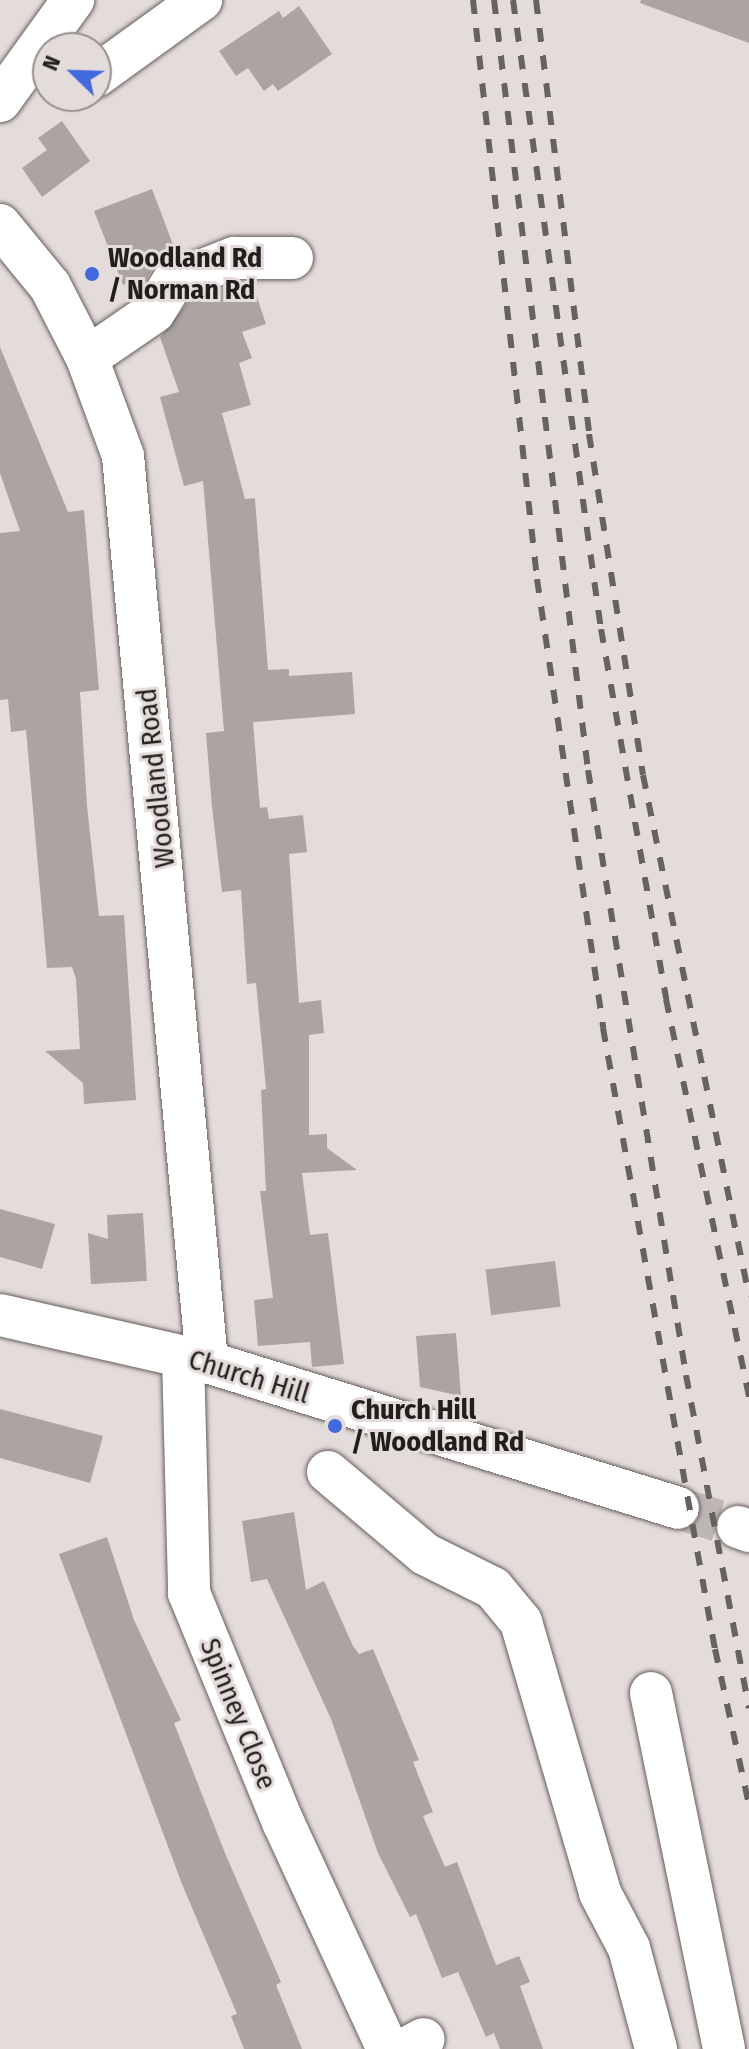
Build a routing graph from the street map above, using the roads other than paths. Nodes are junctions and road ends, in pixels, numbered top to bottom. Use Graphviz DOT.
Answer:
graph roads {
  1 [pos="73,0"];
  2 [pos="201,0"];
  3 [pos="112,64"];
  4 [pos="32,94"];
  5 [pos="0,103"];
  6 [pos="0,225"];
  7 [pos="292,258"];
  8 [pos="87,358"];
  9 [pos="0,1315"];
  10 [pos="195,1360"];
  11 [pos="328,1472"];
  12 [pos="678,1508"];
  13 [pos="651,1693"];
  14 [pos="406,2046"];
  15 [pos="656,2049"];
  16 [pos="724,2049"];
  1 -- 5 [label="street"];
  2 -- 3 [label="street"];
  4 -- 5 [label="street"];
  6 -- 8 [label="street, Woodland Road"];
  7 -- 8 [label="street"];
  8 -- 10 [label="street, Woodland Road"];
  9 -- 10 [label="street, Church Hill"];
  10 -- 12 [label="street, Church Hill"];
  10 -- 14 [label="street, Spinney Close"];
  11 -- 15 [label="street"];
  13 -- 16 [label="street"];
}
